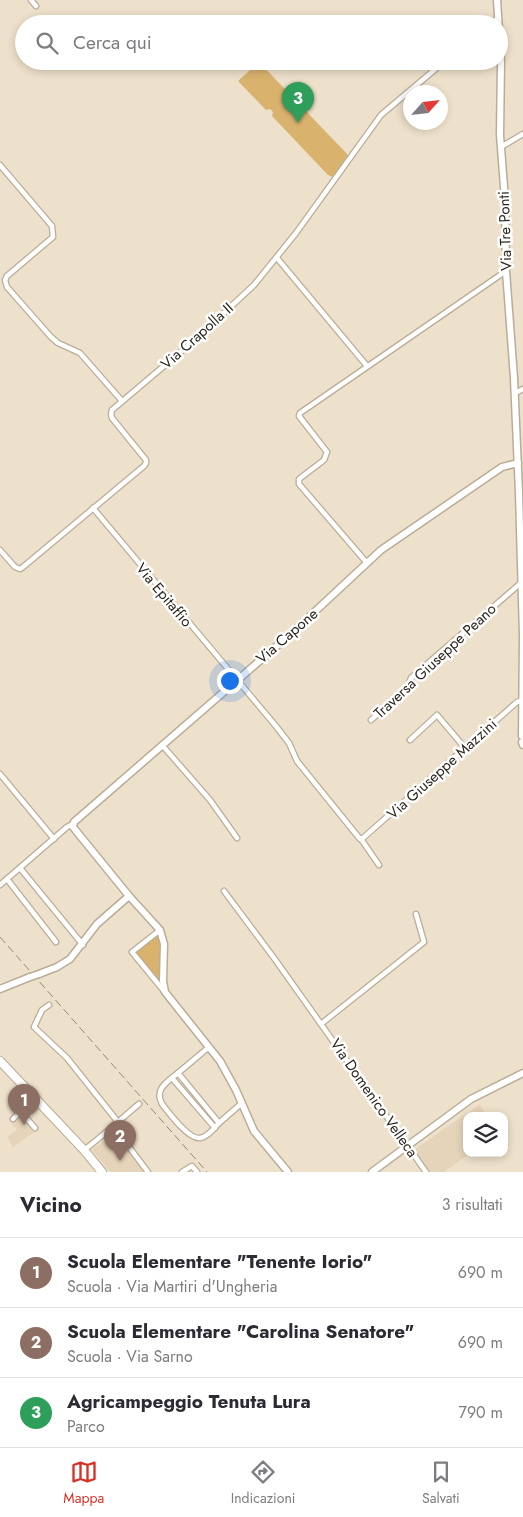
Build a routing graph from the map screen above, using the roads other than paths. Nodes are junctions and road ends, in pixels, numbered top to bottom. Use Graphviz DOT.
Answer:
graph roads {
  1 [pos="32,0"];
  2 [pos="497,0"];
  3 [pos="36,6"];
  4 [pos="499,15"];
  5 [pos="434,70"];
  6 [pos="501,70"];
  7 [pos="523,134"];
  8 [pos="501,147"];
  9 [pos="0,166"];
  10 [pos="277,258"];
  11 [pos="506,271"];
  12 [pos="367,366"];
  13 [pos="523,389"];
  14 [pos="515,393"];
  15 [pos="122,401"];
  16 [pos="518,463"];
  17 [pos="93,508"];
  18 [pos="0,550"];
  19 [pos="366,563"];
  20 [pos="522,582"];
  21 [pos="237,680"];
  22 [pos="523,700"];
  23 [pos="371,720"];
  24 [pos="523,723"];
  25 [pos="410,740"];
  26 [pos="523,740"];
  27 [pos="162,744"];
  28 [pos="465,748"];
  29 [pos="0,774"];
  30 [pos="73,824"];
  31 [pos="237,838"];
  32 [pos="54,839"];
  33 [pos="361,839"];
  34 [pos="379,865"];
  35 [pos="20,868"];
  36 [pos="7,880"];
  37 [pos="0,885"];
  38 [pos="224,892"];
  39 [pos="129,896"];
  40 [pos="416,914"];
  41 [pos="160,930"];
  42 [pos="56,942"];
  43 [pos="82,944"];
  44 [pos="0,988"];
  45 [pos="167,995"];
  46 [pos="48,1005"];
  47 [pos="321,1024"];
  48 [pos="209,1046"];
  49 [pos="0,1061"];
  50 [pos="178,1073"];
  51 [pos="523,1073"];
  52 [pos="172,1078"];
  53 [pos="34,1098"];
  54 [pos="242,1103"];
  55 [pos="139,1104"];
  56 [pos="21,1112"];
  57 [pos="13,1119"];
  58 [pos="118,1122"];
  59 [pos="219,1123"];
  60 [pos="114,1127"];
  61 [pos="35,1128"];
  62 [pos="215,1128"];
  63 [pos="407,1146"];
  64 [pos="84,1150"];
  65 [pos="102,1172"];
  66 [pos="148,1172"];
  67 [pos="182,1172"];
  68 [pos="197,1172"];
  69 [pos="288,1172"];
  70 [pos="372,1172"];
  71 [pos="426,1172"];
  1 -- 3 [label="street"];
  2 -- 4 [label="street, Via Tre Ponti"];
  5 -- 10 [label="street, Via Crapolla II"];
  6 -- 8 [label="street, Via Tre Ponti"];
  7 -- 8 [label="street"];
  8 -- 11 [label="street, Via Tre Ponti"];
  9 -- 15 [label="street"];
  10 -- 12 [label="street"];
  10 -- 15 [label="street, Via Crapolla II"];
  11 -- 12 [label="street"];
  11 -- 14 [label="street, Via Tre Ponti"];
  12 -- 19 [label="street"];
  13 -- 14 [label="street"];
  14 -- 16 [label="street, Via Tre Ponti"];
  15 -- 17 [label="street, Via Crapolla II"];
  16 -- 19 [label="street, Via Capone"];
  16 -- 20 [label="street, Via Tre Ponti"];
  17 -- 18 [label="street, Via Crapolla II"];
  17 -- 21 [label="street, Via Epitaffio"];
  19 -- 21 [label="street, Via Capone"];
  20 -- 22 [label="street, Via Tre Ponti"];
  20 -- 23 [label="street, Traversa Giuseppe Peano"];
  21 -- 27 [label="street, Via Capone"];
  21 -- 33 [label="street"];
  22 -- 24 [label="street, Via Tre Ponti"];
  22 -- 28 [label="street, Via Giuseppe Mazzini"];
  24 -- 26 [label="street, Via Tre Ponti"];
  25 -- 28 [label="street"];
  27 -- 30 [label="street, Via Capone"];
  27 -- 31 [label="street"];
  28 -- 33 [label="street, Via Giuseppe Mazzini"];
  29 -- 32 [label="street"];
  30 -- 32 [label="street, Via Capone"];
  30 -- 39 [label="street"];
  32 -- 35 [label="street, Via Capone"];
  33 -- 34 [label="street"];
  35 -- 36 [label="street, Via Capone"];
  35 -- 43 [label="street"];
  36 -- 37 [label="street, Via Capone"];
  36 -- 42 [label="street"];
  38 -- 47 [label="street, Via Domenico Velleca"];
  39 -- 41 [label="street"];
  39 -- 43 [label="street"];
  40 -- 47 [label="street"];
  41 -- 45 [label="street"];
  41 -- 45 [label="street"];
  43 -- 44 [label="street, bridge"];
  45 -- 48 [label="street"];
  46 -- 58 [label="street"];
  47 -- 63 [label="street, Via Domenico Velleca"];
  48 -- 50 [label="street"];
  48 -- 54 [label="street"];
  49 -- 53 [label="main road"];
  50 -- 52 [label="street"];
  50 -- 59 [label="street"];
  51 -- 63 [label="street"];
  52 -- 62 [label="street"];
  52 -- 62 [label="street"];
  53 -- 56 [label="street"];
  53 -- 64 [label="main road"];
  54 -- 59 [label="street"];
  54 -- 69 [label="street"];
  55 -- 58 [label="street"];
  56 -- 57 [label="street"];
  56 -- 61 [label="street"];
  58 -- 60 [label="street"];
  59 -- 62 [label="street"];
  60 -- 64 [label="street"];
  60 -- 66 [label="street"];
  63 -- 70 [label="street"];
  63 -- 71 [label="street, Via Domenico Velleca"];
  64 -- 65 [label="main road"];
  67 -- 68 [label="street"];
}
